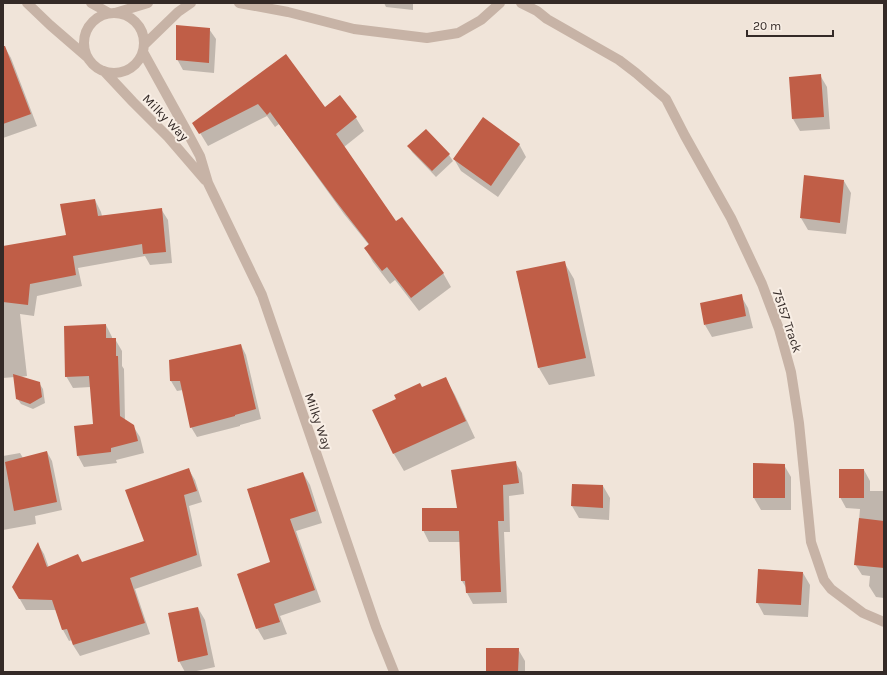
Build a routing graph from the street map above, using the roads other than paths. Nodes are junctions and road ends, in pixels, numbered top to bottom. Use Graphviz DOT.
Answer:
graph roads {
  1 [pos="27,3"];
  2 [pos="91,3"];
  3 [pos="148,3"];
  4 [pos="191,3"];
  5 [pos="239,3"];
  6 [pos="500,3"];
  7 [pos="522,3"];
  8 [pos="176,8"];
  9 [pos="112,13"];
  10 [pos="143,48"];
  11 [pos="87,57"];
  12 [pos="104,71"];
  13 [pos="208,183"];
  14 [pos="884,622"];
  15 [pos="394,672"];
  1 -- 11 [label="street"];
  2 -- 9 [label="street"];
  3 -- 9 [label="street"];
  4 -- 8 [label="street"];
  5 -- 6 [label="street"];
  7 -- 14 [label="street, 75157 Track"];
  8 -- 10 [label="street"];
  9 -- 10 [label="street"];
  9 -- 11 [label="street"];
  10 -- 12 [label="street"];
  10 -- 13 [label="street, Milky Way"];
  11 -- 12 [label="street"];
  12 -- 13 [label="street, Milky Way"];
  13 -- 15 [label="street, Milky Way"];
}
